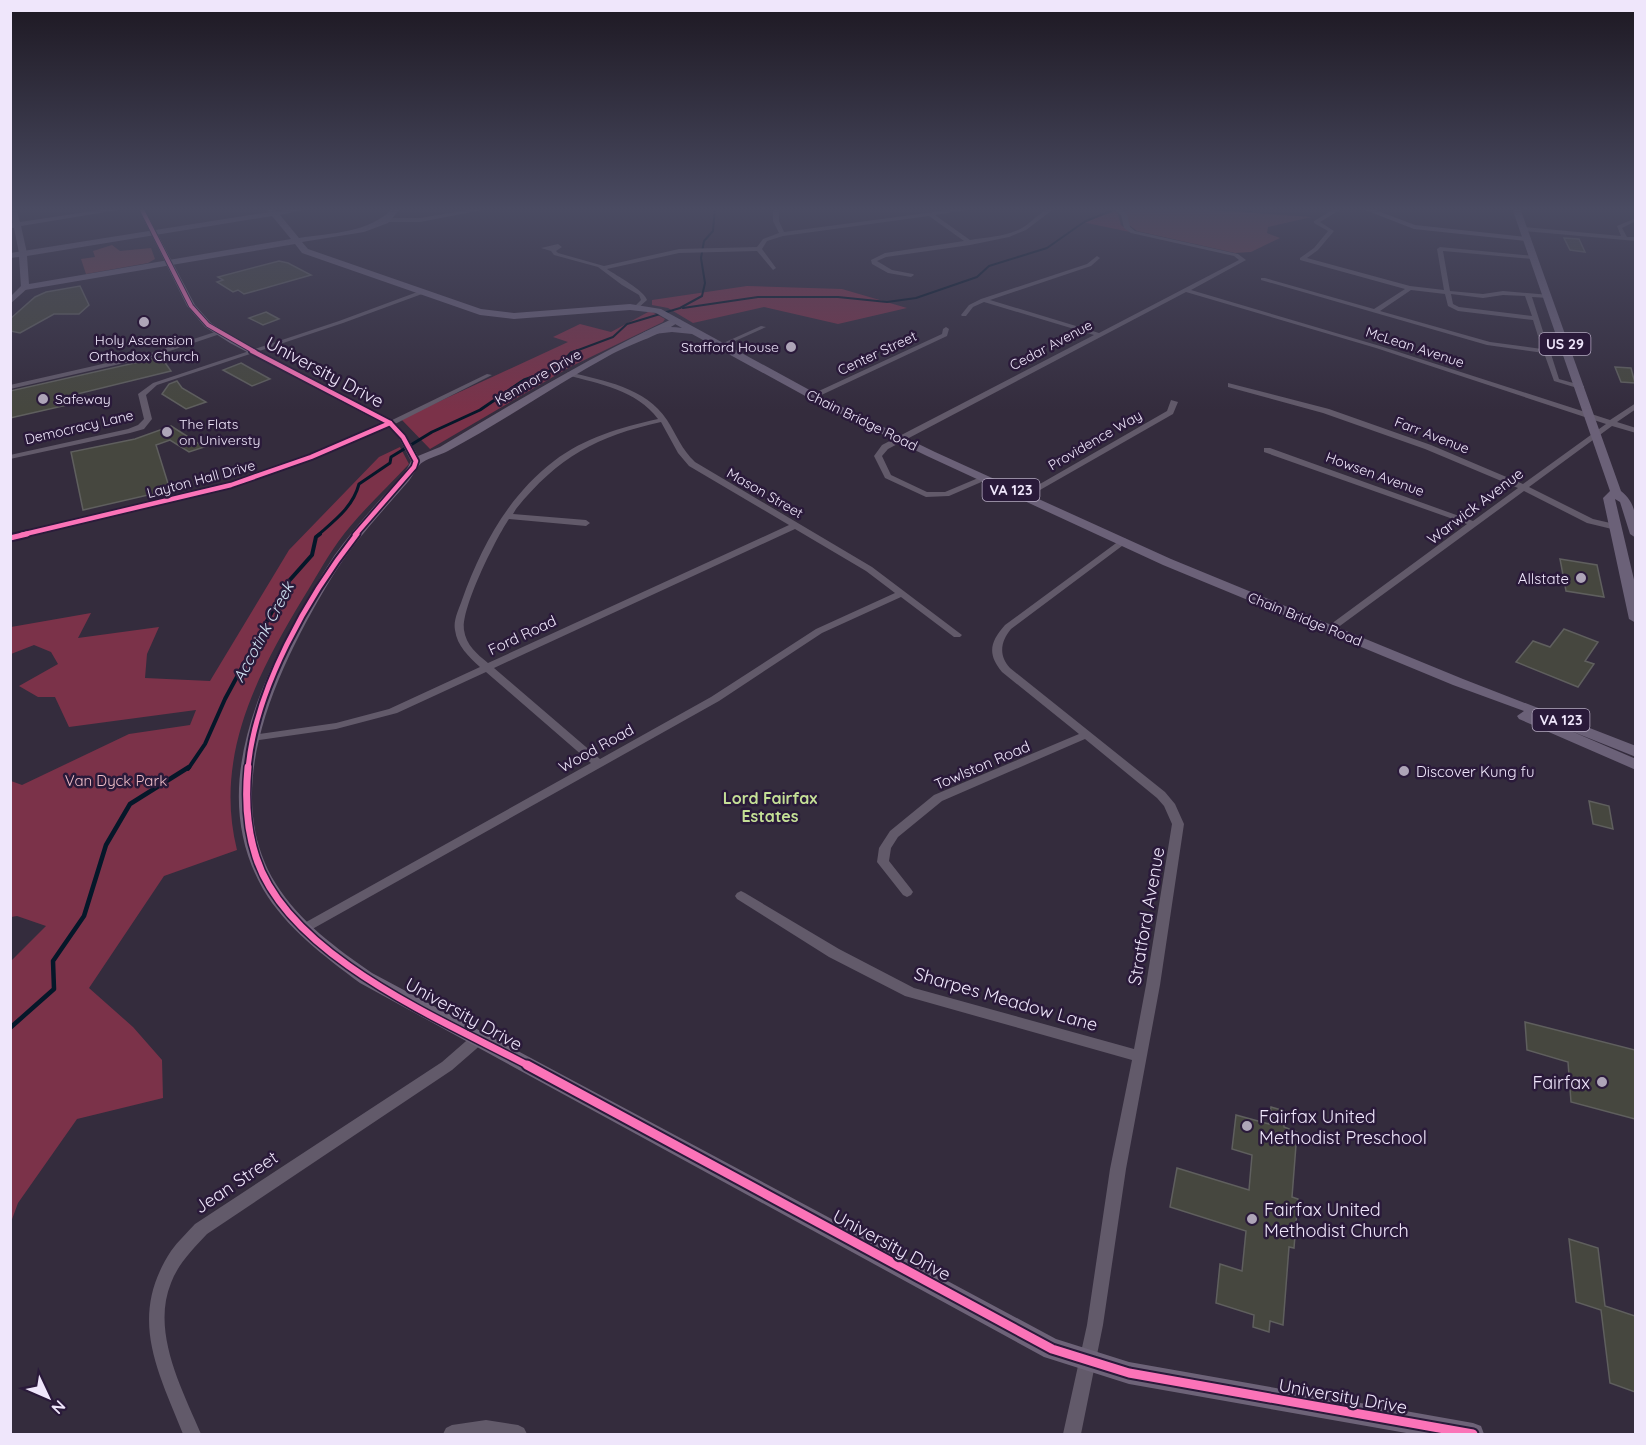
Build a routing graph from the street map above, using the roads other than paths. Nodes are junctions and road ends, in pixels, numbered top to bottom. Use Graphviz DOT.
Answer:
graph roads {
  1 [pos="24,275"];
  2 [pos="96,275"];
  3 [pos="175,275"];
  4 [pos="370,275"];
  5 [pos="613,275"];
  6 [pos="1057,275"];
  7 [pos="1213,275"];
  8 [pos="1363,275"];
  9 [pos="1445,275"];
  10 [pos="1540,275"];
  11 [pos="1263,279"];
  12 [pos="25,287"];
  13 [pos="1410,288"];
  14 [pos="1185,290"];
  15 [pos="1448,292"];
  16 [pos="420,293"];
  17 [pos="10,295"];
  18 [pos="1528,296"];
  19 [pos="1548,296"];
  20 [pos="983,300"];
  21 [pos="10,302"];
  22 [pos="637,307"];
  23 [pos="1377,310"];
  24 [pos="964,315"];
  25 [pos="1535,318"];
  26 [pos="674,319"];
  27 [pos="762,327"];
  28 [pos="946,328"];
  29 [pos="218,333"];
  30 [pos="648,333"];
  31 [pos="1099,335"];
  32 [pos="710,339"];
  33 [pos="722,345"];
  34 [pos="1546,350"];
  35 [pos="253,351"];
  36 [pos="1569,354"];
  37 [pos="569,374"];
  38 [pos="489,375"];
  39 [pos="1231,385"];
  40 [pos="10,387"];
  41 [pos="1581,388"];
  42 [pos="812,396"];
  43 [pos="1174,402"];
  44 [pos="355,405"];
  45 [pos="1635,405"];
  46 [pos="1591,417"];
  47 [pos="662,420"];
  48 [pos="390,423"];
  49 [pos="1611,423"];
  50 [pos="1635,431"];
  51 [pos="1597,432"];
  52 [pos="402,436"];
  53 [pos="353,439"];
  54 [pos="900,439"];
  55 [pos="1267,450"];
  56 [pos="10,457"];
  57 [pos="414,457"];
  58 [pos="983,478"];
  59 [pos="1522,487"];
  60 [pos="1616,492"];
  61 [pos="1023,496"];
  62 [pos="508,516"];
  63 [pos="586,523"];
  64 [pos="1474,524"];
  65 [pos="794,526"];
  66 [pos="1616,527"];
  67 [pos="1635,531"];
  68 [pos="10,538"];
  69 [pos="1123,541"];
  70 [pos="902,593"];
  71 [pos="1635,619"];
  72 [pos="1330,629"];
  73 [pos="957,635"];
  74 [pos="488,668"];
  75 [pos="1458,682"];
  76 [pos="1086,735"];
  77 [pos="253,738"];
  78 [pos="1635,752"];
  79 [pos="599,764"];
  80 [pos="1635,765"];
  81 [pos="908,892"];
  82 [pos="741,896"];
  83 [pos="303,929"];
  84 [pos="478,1039"];
  85 [pos="1139,1056"];
  86 [pos="1086,1361"];
  87 [pos="192,1434"];
  88 [pos="452,1434"];
  89 [pos="518,1434"];
  90 [pos="1072,1434"];
  91 [pos="1473,1434"];
  1 -- 12 [label="main road"];
  2 -- 12 [label="main road"];
  3 -- 29 [label="street, University Drive"];
  4 -- 16 [label="main road, Chain Bridge Road / VA 123"];
  5 -- 22 [label="street"];
  6 -- 20 [label="street"];
  7 -- 14 [label="street, Cedar Avenue"];
  8 -- 13 [label="street"];
  9 -- 15 [label="street"];
  10 -- 19 [label="main road, US 29"];
  11 -- 23 [label="street"];
  12 -- 17 [label="street"];
  12 -- 21 [label="street"];
  13 -- 15 [label="street"];
  13 -- 23 [label="street"];
  14 -- 31 [label="street, Cedar Avenue"];
  14 -- 46 [label="street, McLean Avenue"];
  15 -- 18 [label="street"];
  15 -- 25 [label="street"];
  16 -- 22 [label="main road, Chain Bridge Road / VA 123"];
  16 -- 35 [label="street"];
  18 -- 19 [label="street"];
  18 -- 25 [label="street"];
  19 -- 36 [label="main road, US 29"];
  20 -- 24 [label="street"];
  20 -- 31 [label="street"];
  22 -- 26 [label="main road, Chain Bridge Road / VA 123"];
  23 -- 34 [label="street"];
  25 -- 34 [label="street"];
  26 -- 30 [label="street, Kenmore Drive"];
  26 -- 32 [label="main road, Chain Bridge Road / VA 123"];
  27 -- 33 [label="street"];
  28 -- 42 [label="street, Center Street"];
  29 -- 35 [label="street, University Drive"];
  29 -- 40 [label="street"];
  30 -- 32 [label="main road"];
  30 -- 37 [label="street, Kenmore Drive"];
  31 -- 54 [label="street, Cedar Avenue"];
  32 -- 33 [label="main road, Chain Bridge Road / VA 123"];
  33 -- 42 [label="main road, Chain Bridge Road / VA 123"];
  34 -- 36 [label="street"];
  34 -- 41 [label="street"];
  35 -- 44 [label="street, University Drive"];
  35 -- 56 [label="street, Democracy Lane"];
  36 -- 41 [label="main road, US 29"];
  37 -- 47 [label="street, Mason Street"];
  37 -- 57 [label="street, Kenmore Drive"];
  38 -- 48 [label="street, Layton Hall Drive"];
  39 -- 59 [label="street, Farr Avenue"];
  41 -- 46 [label="main road, US 29"];
  42 -- 54 [label="main road, Chain Bridge Road / VA 123"];
  43 -- 61 [label="street, Providence Way"];
  44 -- 48 [label="street, University Drive"];
  44 -- 53 [label="street"];
  45 -- 49 [label="street, Warwick Avenue"];
  46 -- 49 [label="street, McLean Avenue"];
  46 -- 51 [label="main road, US 29"];
  47 -- 62 [label="street"];
  47 -- 65 [label="street, Mason Street"];
  48 -- 52 [label="street, University Drive"];
  48 -- 53 [label="street, Layton Hall Drive"];
  49 -- 50 [label="street, McLean Avenue"];
  49 -- 51 [label="street, Warwick Avenue"];
  51 -- 59 [label="street, Warwick Avenue"];
  51 -- 60 [label="main road, US 29"];
  52 -- 53 [label="street"];
  52 -- 57 [label="street, University Drive"];
  53 -- 68 [label="street, Layton Hall Drive"];
  54 -- 58 [label="main road, Chain Bridge Road / VA 123"];
  54 -- 58 [label="street, Cedar Avenue"];
  55 -- 64 [label="street, Howsen Avenue"];
  57 -- 77 [label="street, University Drive"];
  58 -- 61 [label="main road, Chain Bridge Road / VA 123"];
  59 -- 64 [label="street, Warwick Avenue"];
  59 -- 66 [label="street, Farr Avenue"];
  60 -- 66 [label="main road, US 29"];
  60 -- 67 [label="main road, US 29"];
  61 -- 69 [label="main road, Chain Bridge Road / VA 123"];
  62 -- 63 [label="street"];
  62 -- 74 [label="street"];
  64 -- 72 [label="street, Warwick Avenue"];
  65 -- 70 [label="street, Mason Street"];
  65 -- 74 [label="street, Ford Road"];
  66 -- 71 [label="main road, US 29"];
  69 -- 72 [label="main road, Chain Bridge Road / VA 123"];
  69 -- 76 [label="street, Stratford Avenue"];
  70 -- 73 [label="street, Mason Street"];
  70 -- 79 [label="street, Wood Road"];
  72 -- 75 [label="main road, Chain Bridge Road / VA 123"];
  74 -- 77 [label="street, Ford Road"];
  74 -- 79 [label="street"];
  75 -- 78 [label="main road, Chain Bridge Road / VA 123"];
  75 -- 80 [label="main road, Chain Bridge Road / VA 123"];
  76 -- 81 [label="street, Towlston Road"];
  76 -- 85 [label="street, Stratford Avenue"];
  77 -- 83 [label="street, University Drive"];
  79 -- 83 [label="street, Wood Road"];
  82 -- 85 [label="street, Sharpes Meadow Lane"];
  83 -- 84 [label="street, University Drive"];
  84 -- 86 [label="street, University Drive"];
  84 -- 87 [label="street, Jean Street"];
  85 -- 86 [label="street, Stratford Avenue"];
  86 -- 90 [label="street, Stratford Avenue"];
  86 -- 91 [label="street, University Drive"];
  88 -- 89 [label="street"];
}
